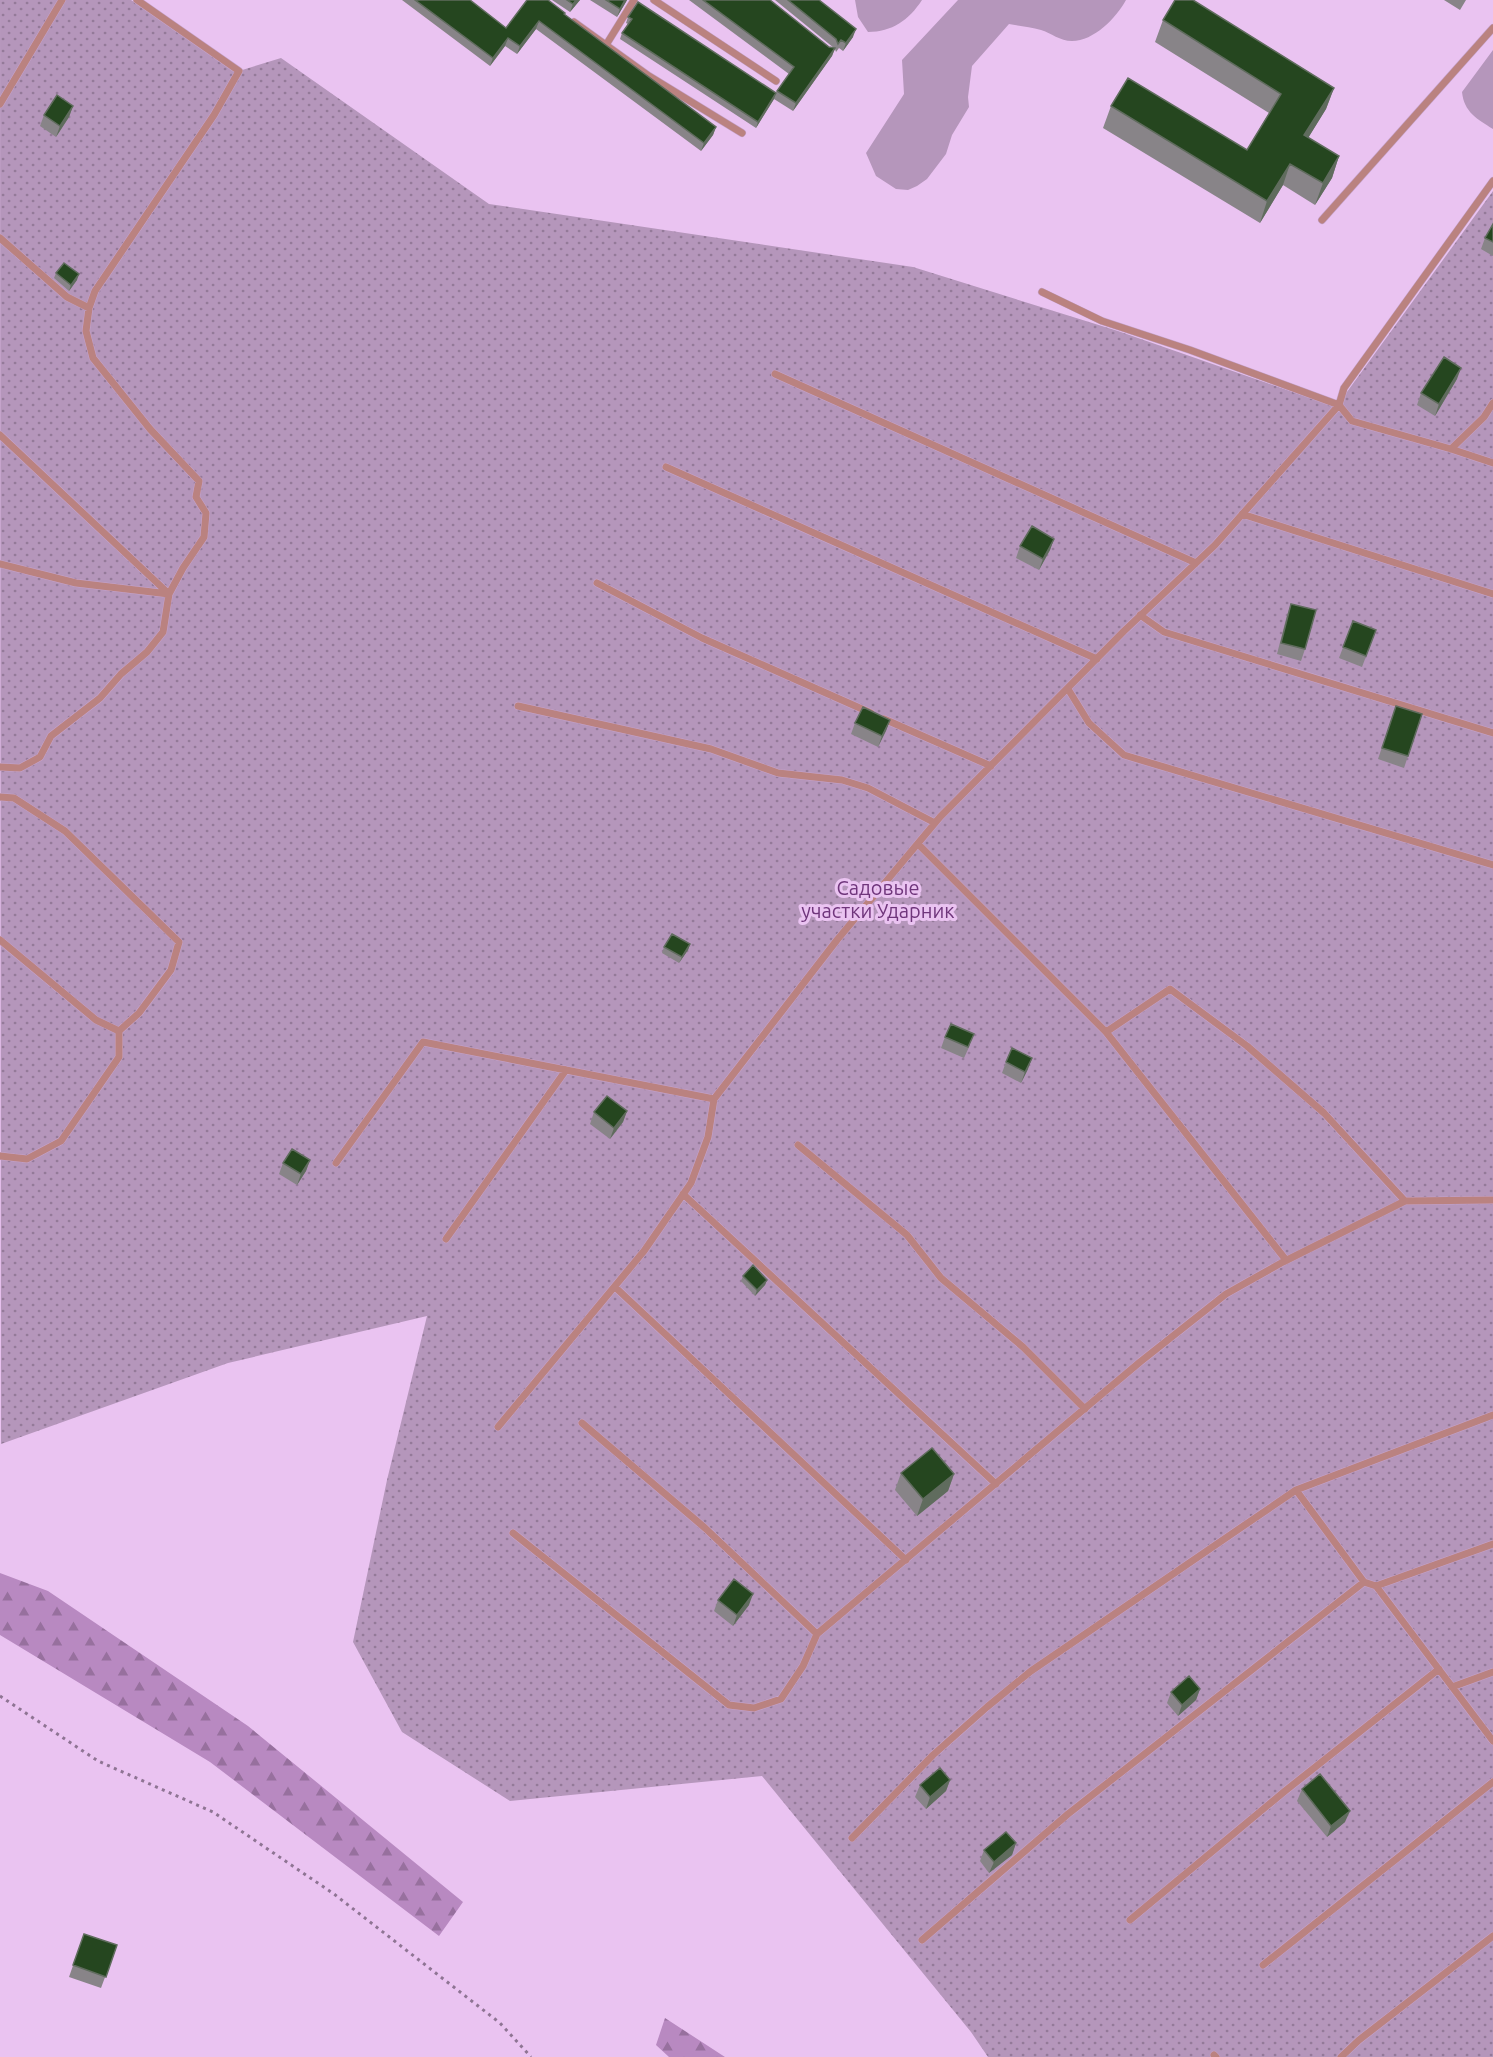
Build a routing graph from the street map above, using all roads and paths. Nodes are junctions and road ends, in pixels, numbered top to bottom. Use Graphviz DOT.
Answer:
graph roads {
  1 [pos="62,0"];
  2 [pos="137,0"];
  3 [pos="634,0"];
  4 [pos="654,0"];
  5 [pos="570,19"];
  6 [pos="1493,28"];
  7 [pos="606,45"];
  8 [pos="776,81"];
  9 [pos="0,104"];
  10 [pos="742,133"];
  11 [pos="1493,181"];
  12 [pos="1322,220"];
  13 [pos="0,238"];
  14 [pos="1042,292"];
  15 [pos="89,308"];
  16 [pos="775,374"];
  17 [pos="1493,403"];
  18 [pos="1339,405"];
  19 [pos="0,435"];
  20 [pos="1451,449"];
  21 [pos="1493,463"];
  22 [pos="666,467"];
  23 [pos="1242,514"];
  24 [pos="1196,563"];
  25 [pos="0,564"];
  26 [pos="597,583"];
  27 [pos="169,594"];
  28 [pos="1493,594"];
  29 [pos="1140,615"];
  30 [pos="1097,659"];
  31 [pos="1068,689"];
  32 [pos="518,706"];
  33 [pos="1493,733"];
  34 [pos="991,766"];
  35 [pos="0,767"];
  36 [pos="0,797"];
  37 [pos="935,823"];
  38 [pos="918,844"];
  39 [pos="1493,865"];
  40 [pos="0,940"];
  41 [pos="119,1031"];
  42 [pos="1107,1032"];
  43 [pos="566,1070"];
  44 [pos="714,1100"];
  45 [pos="798,1145"];
  46 [pos="0,1156"];
  47 [pos="336,1163"];
  48 [pos="683,1194"];
  49 [pos="1493,1200"];
  50 [pos="1405,1201"];
  51 [pos="446,1239"];
  52 [pos="1286,1260"];
  53 [pos="615,1287"];
  54 [pos="1085,1409"];
  55 [pos="1493,1415"];
  56 [pos="582,1423"];
  57 [pos="498,1427"];
  58 [pos="996,1484"];
  59 [pos="1296,1490"];
  60 [pos="513,1533"];
  61 [pos="1493,1544"];
  62 [pos="906,1560"];
  63 [pos="1364,1582"];
  64 [pos="1376,1586"];
  65 [pos="817,1634"];
  66 [pos="1439,1670"];
  67 [pos="1493,1672"];
  68 [pos="1452,1687"];
  69 [pos="0,1696"];
  70 [pos="1493,1742"];
  71 [pos="1493,1782"];
  72 [pos="852,1838"];
  73 [pos="1130,1920"];
  74 [pos="1493,1935"];
  75 [pos="922,1940"];
  76 [pos="1263,1965"];
  77 [pos="531,2057"];
  78 [pos="1341,2057"];
  1 -- 9 [label="lane"];
  2 -- 15 [label="lane"];
  3 -- 7 [label="lane"];
  4 -- 8 [label="lane"];
  5 -- 7 [label="lane"];
  6 -- 12 [label="lane"];
  7 -- 10 [label="lane"];
  11 -- 18 [label="lane"];
  13 -- 15 [label="lane"];
  14 -- 18 [label="lane"];
  15 -- 27 [label="lane"];
  16 -- 24 [label="lane"];
  17 -- 20 [label="lane"];
  18 -- 20 [label="lane"];
  18 -- 23 [label="lane"];
  19 -- 27 [label="lane"];
  20 -- 21 [label="lane"];
  22 -- 30 [label="lane"];
  23 -- 24 [label="lane"];
  23 -- 28 [label="lane"];
  24 -- 29 [label="lane"];
  25 -- 27 [label="lane"];
  26 -- 34 [label="lane"];
  27 -- 35 [label="lane"];
  29 -- 30 [label="lane"];
  29 -- 33 [label="lane"];
  30 -- 31 [label="lane"];
  31 -- 34 [label="lane"];
  31 -- 39 [label="lane"];
  32 -- 37 [label="lane"];
  34 -- 37 [label="lane"];
  36 -- 41 [label="lane"];
  37 -- 38 [label="lane"];
  38 -- 42 [label="lane"];
  38 -- 44 [label="lane"];
  40 -- 41 [label="lane"];
  41 -- 46 [label="lane"];
  42 -- 50 [label="lane"];
  42 -- 52 [label="lane"];
  43 -- 44 [label="lane"];
  43 -- 47 [label="lane"];
  43 -- 51 [label="lane"];
  44 -- 48 [label="lane"];
  45 -- 54 [label="lane"];
  48 -- 53 [label="lane"];
  48 -- 58 [label="lane"];
  49 -- 50 [label="lane"];
  50 -- 52 [label="lane"];
  52 -- 54 [label="lane"];
  53 -- 57 [label="lane"];
  53 -- 62 [label="lane"];
  54 -- 58 [label="lane"];
  55 -- 59 [label="lane"];
  56 -- 65 [label="lane"];
  58 -- 62 [label="lane"];
  59 -- 63 [label="lane"];
  59 -- 72 [label="lane"];
  60 -- 65 [label="lane"];
  61 -- 64 [label="lane"];
  62 -- 65 [label="lane"];
  63 -- 64 [label="lane"];
  63 -- 75 [label="lane"];
  64 -- 66 [label="lane"];
  66 -- 68 [label="lane"];
  66 -- 73 [label="lane"];
  67 -- 68 [label="lane"];
  68 -- 70 [label="lane"];
  69 -- 77 [label="path"];
  71 -- 76 [label="lane"];
  74 -- 78 [label="lane"];
}
